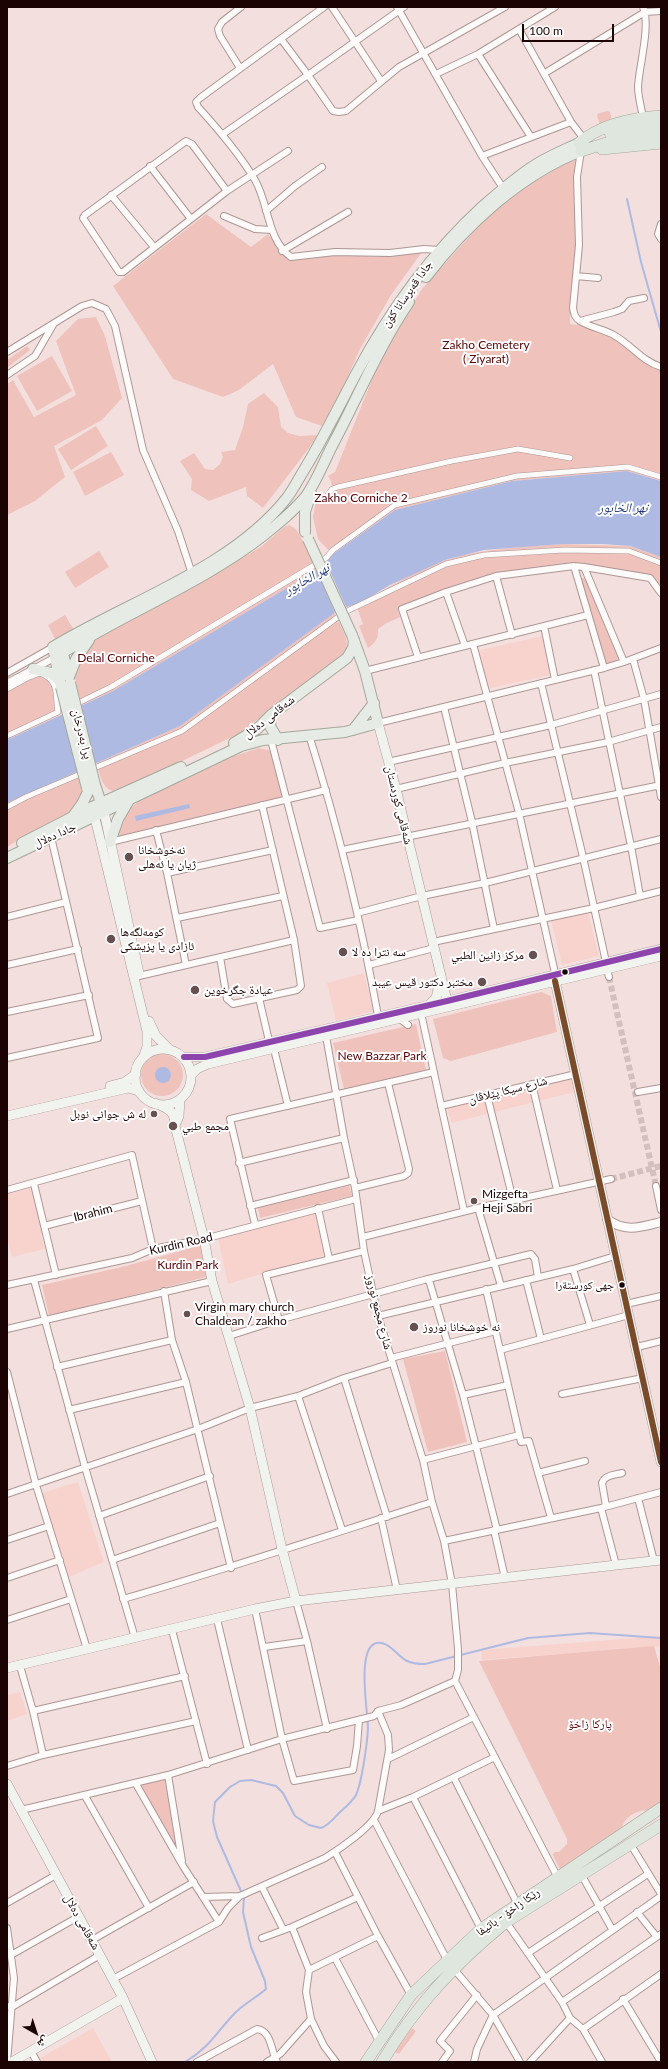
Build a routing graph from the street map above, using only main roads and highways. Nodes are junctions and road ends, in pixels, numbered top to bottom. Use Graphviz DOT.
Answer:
graph roads {
  1 [pos="661,116"];
  2 [pos="661,125"];
  3 [pos="632,132"];
  4 [pos="661,132"];
  5 [pos="661,143"];
  6 [pos="581,144"];
  7 [pos="315,479"];
  8 [pos="289,496"];
  9 [pos="294,511"];
  10 [pos="306,536"];
  11 [pos="94,634"];
  12 [pos="353,637"];
  13 [pos="58,650"];
  14 [pos="340,663"];
  15 [pos="33,669"];
  16 [pos="365,669"];
  17 [pos="65,682"];
  18 [pos="374,703"];
  19 [pos="271,715"];
  20 [pos="378,723"];
  21 [pos="353,730"];
  22 [pos="274,740"];
  23 [pos="91,788"];
  24 [pos="126,796"];
  25 [pos="98,810"];
  26 [pos="69,819"];
  27 [pos="110,842"];
  28 [pos="7,850"];
  29 [pos="7,858"];
  30 [pos="661,948"];
  31 [pos="661,956"];
  32 [pos="607,969"];
  33 [pos="440,972"];
  34 [pos="552,978"];
  35 [pos="447,1001"];
  36 [pos="429,1005"];
  37 [pos="271,1045"];
  38 [pos="169,1049"];
  39 [pos="184,1057"];
  40 [pos="143,1058"];
  41 [pos="136,1074"];
  42 [pos="191,1075"];
  43 [pos="139,1091"];
  44 [pos="180,1099"];
  45 [pos="154,1103"];
  46 [pos="7,1109"];
  47 [pos="7,1116"];
  48 [pos="175,1126"];
  49 [pos="661,1462"];
  50 [pos="657,1560"];
  51 [pos="296,1601"];
  52 [pos="7,1668"];
  53 [pos="7,1784"];
  54 [pos="661,1808"];
  55 [pos="661,1825"];
  56 [pos="450,1964"];
  57 [pos="123,1998"];
  58 [pos="12,2062"];
  59 [pos="152,2062"];
  60 [pos="366,2062"];
  61 [pos="382,2062"];
  1 -- 6 [label="highway"];
  2 -- 3 [label="highway"];
  3 -- 4 [label="highway"];
  3 -- 6 [label="highway"];
  5 -- 6 [label="highway"];
  6 -- 7 [label="main road, جادا قەبرسانا کۆن"];
  6 -- 8 [label="main road, جادا قەبرسانا کۆن"];
  7 -- 9 [label="main road, جادا قەبرسانا کۆن"];
  7 -- 10 [label="main road"];
  8 -- 9 [label="main road, شەقامی کوردستان"];
  8 -- 13 [label="main road, جادا قەبرسانا کۆن"];
  9 -- 10 [label="main road, شەقامی کوردستان"];
  9 -- 11 [label="main road, جادا قەبرسانا کۆن"];
  10 -- 12 [label="main road, شەقامی کوردستان, bridge"];
  11 -- 13 [label="main road, جادا قەبرسانا کۆن"];
  11 -- 17 [label="main road"];
  12 -- 14 [label="main road, شەقامی دەلال"];
  12 -- 16 [label="main road, شەقامی کوردستان"];
  13 -- 17 [label="main road, پرا بەدرخان"];
  14 -- 16 [label="main road"];
  14 -- 19 [label="main road, شەقامی دەلال"];
  15 -- 17 [label="main road"];
  16 -- 18 [label="main road, شەقامی کوردستان"];
  17 -- 23 [label="main road, پرا بەدرخان, bridge"];
  18 -- 20 [label="main road, شەقامی کوردستان"];
  18 -- 21 [label="main road"];
  19 -- 22 [label="main road"];
  19 -- 24 [label="main road, شەقامی دەلال"];
  20 -- 21 [label="main road, شەقامی دەلال"];
  20 -- 33 [label="main road, شەقامی کوردستان"];
  21 -- 22 [label="main road, شەقامی دەلال"];
  22 -- 24 [label="main road, شەقامی دەلال"];
  23 -- 24 [label="main road"];
  23 -- 25 [label="main road, پرا بەدرخان"];
  23 -- 26 [label="main road"];
  24 -- 25 [label="main road"];
  24 -- 27 [label="main road"];
  25 -- 26 [label="main road"];
  25 -- 27 [label="main road"];
  25 -- 29 [label="main road, جادا دەلال"];
  25 -- 40 [label="main road"];
  26 -- 28 [label="main road, جادا دەلال"];
  27 -- 38 [label="main road"];
  30 -- 32 [label="main road"];
  31 -- 32 [label="main road"];
  32 -- 34 [label="main road"];
  33 -- 35 [label="main road, شەقامی کوردستان"];
  33 -- 36 [label="main road, شەقامی کوردستان"];
  34 -- 35 [label="main road"];
  34 -- 37 [label="main road"];
  34 -- 49 [label="main road"];
  35 -- 36 [label="main road"];
  36 -- 37 [label="main road"];
  37 -- 39 [label="main road"];
  37 -- 42 [label="main road"];
  38 -- 39 [label="main road"];
  38 -- 40 [label="main road"];
  39 -- 42 [label="main road"];
  40 -- 41 [label="main road"];
  41 -- 43 [label="main road"];
  41 -- 46 [label="main road"];
  42 -- 44 [label="main road"];
  43 -- 45 [label="main road"];
  43 -- 47 [label="main road"];
  44 -- 45 [label="main road"];
  44 -- 48 [label="main road"];
  45 -- 48 [label="main road"];
  48 -- 51 [label="main road"];
  50 -- 51 [label="main road"];
  51 -- 52 [label="main road"];
  53 -- 57 [label="main road, شەقامی دەلال"];
  54 -- 56 [label="highway, رێکا زاخۆ - باتیفا"];
  55 -- 56 [label="highway, رێکا زاخۆ - باتیفا"];
  56 -- 60 [label="highway, رێکا زاخۆ - باتیفا"];
  56 -- 61 [label="highway, رێکا زاخۆ - باتیفا"];
  57 -- 58 [label="main road"];
  57 -- 59 [label="main road, شەقامی دەلال"];
}
